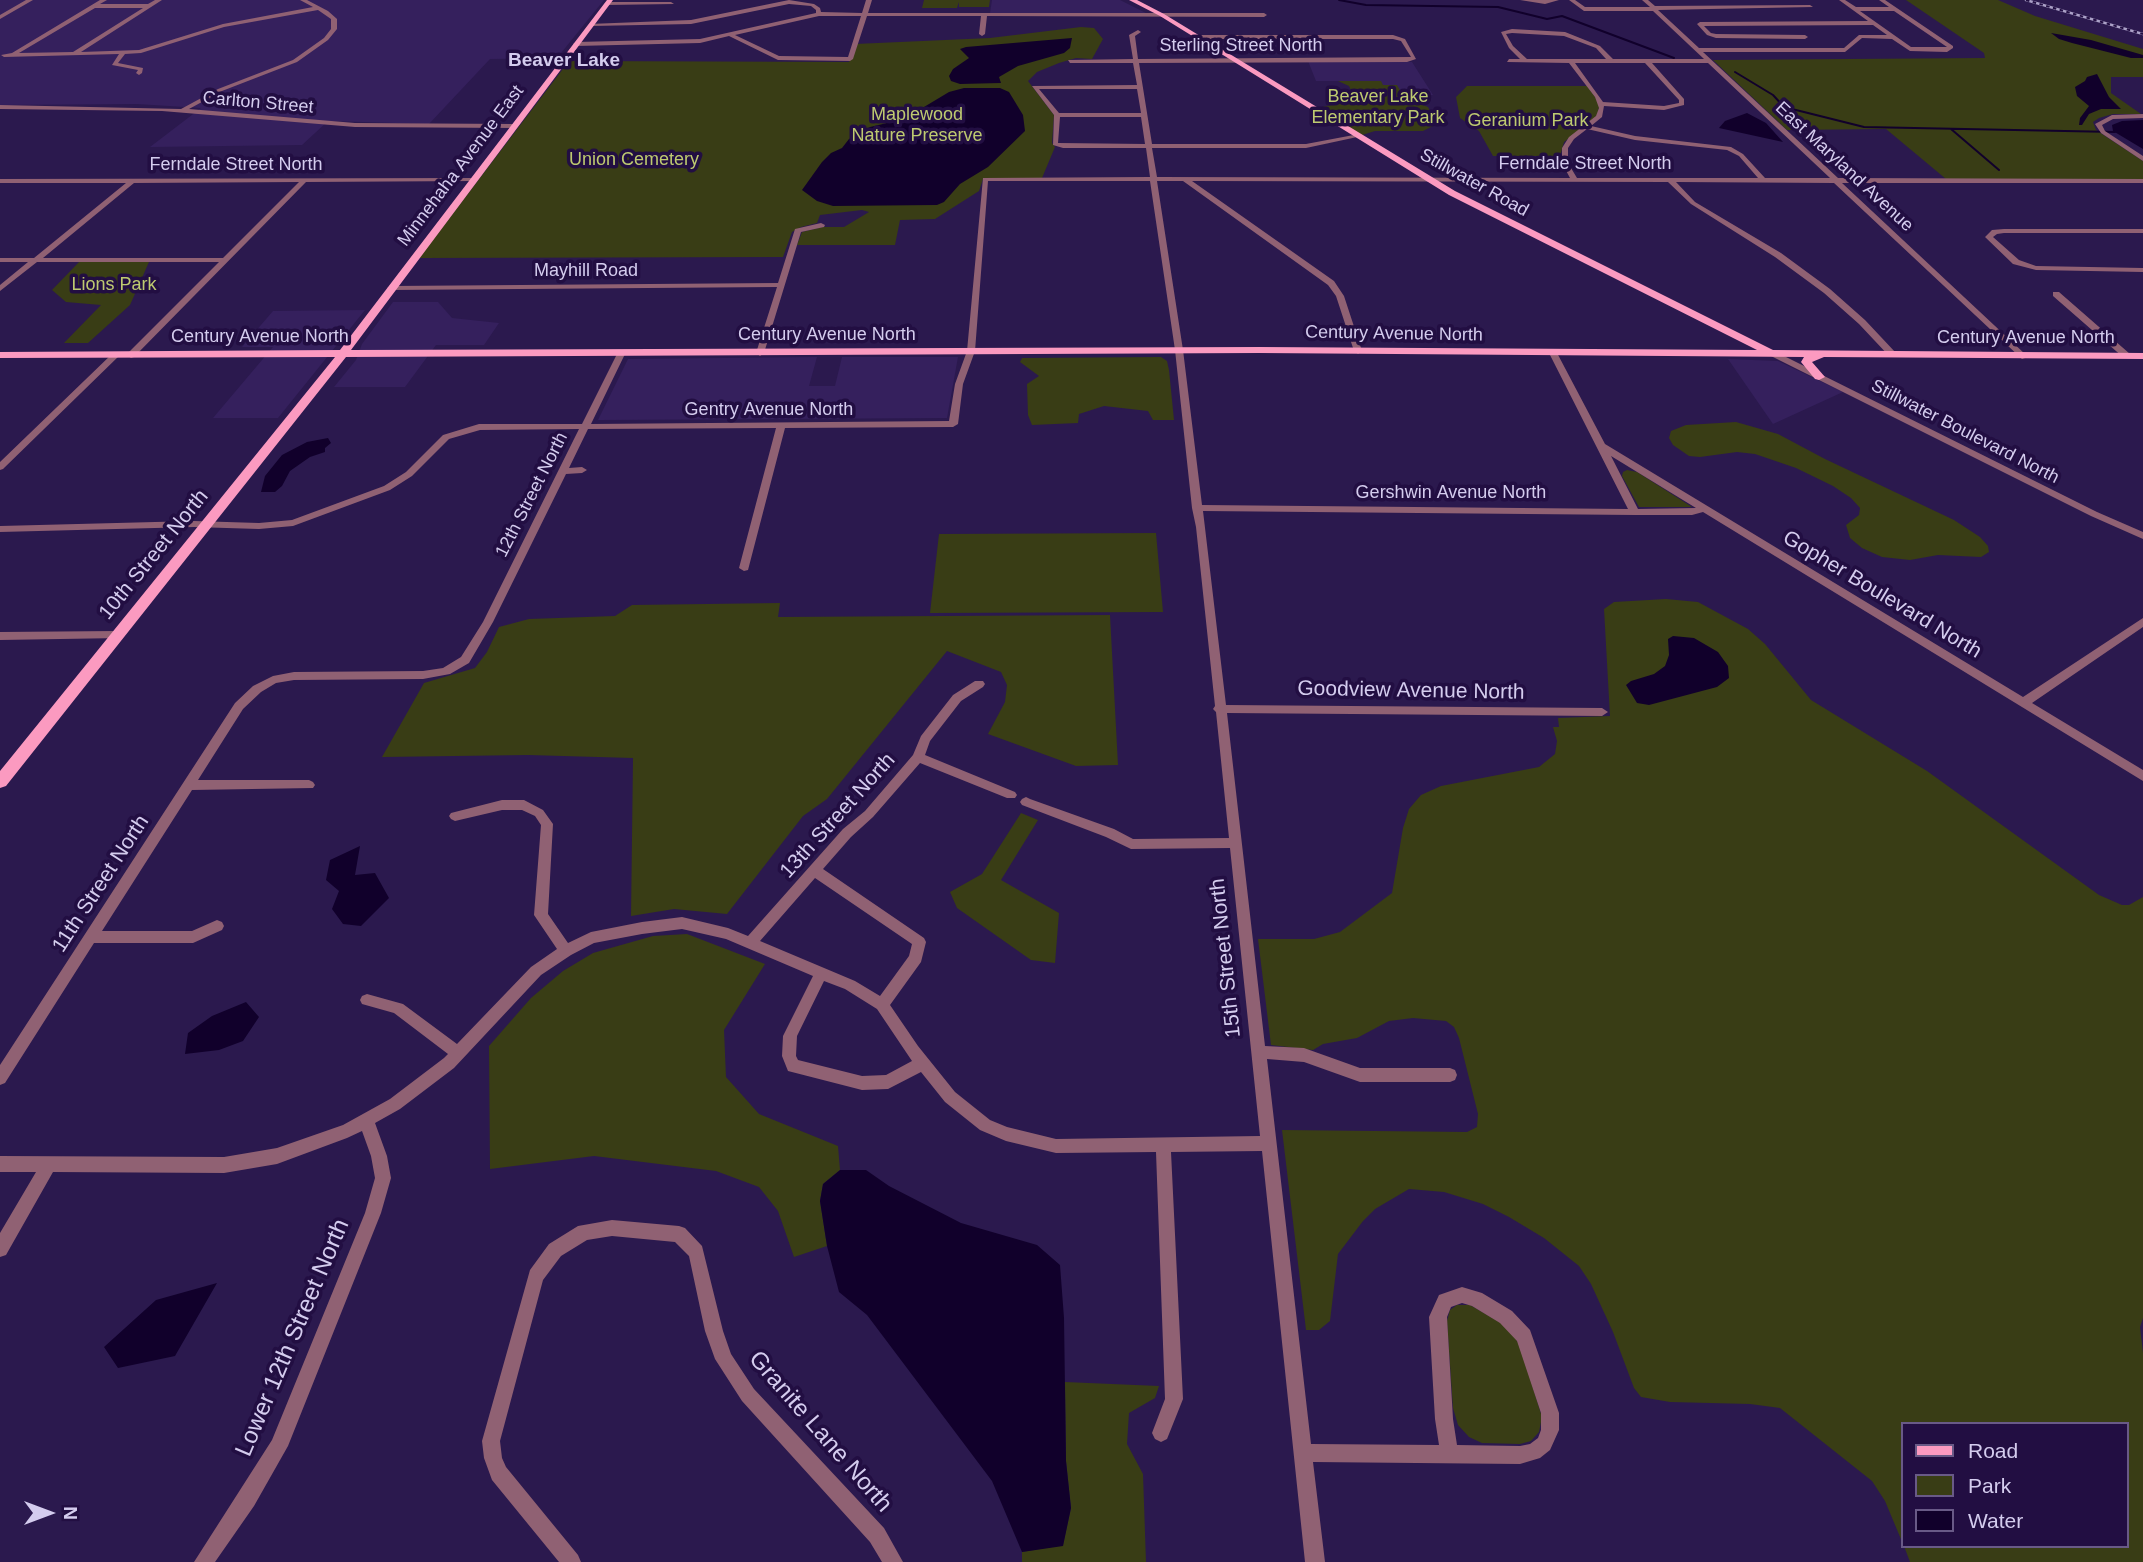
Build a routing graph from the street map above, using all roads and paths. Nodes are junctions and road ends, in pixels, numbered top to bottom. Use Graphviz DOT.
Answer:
graph roads {
  1 [pos="30,0"];
  2 [pos="104,0"];
  3 [pos="159,0"];
  4 [pos="303,0"];
  5 [pos="869,0"];
  6 [pos="1132,0"];
  7 [pos="1523,0"];
  8 [pos="1556,0"];
  9 [pos="1572,0"];
  10 [pos="1645,0"];
  11 [pos="1683,0"];
  12 [pos="1723,0"];
  13 [pos="1762,0"];
  14 [pos="1802,0"];
  15 [pos="1842,0"];
  16 [pos="1882,0"];
  17 [pos="609,2"];
  18 [pos="94,3"];
  19 [pos="671,4"];
  20 [pos="743,4"];
  21 [pos="149,6"];
  22 [pos="318,8"];
  23 [pos="1654,8"];
  24 [pos="1690,8"];
  25 [pos="1732,8"];
  26 [pos="1772,8"];
  27 [pos="754,9"];
  28 [pos="1854,9"];
  29 [pos="1895,9"];
  30 [pos="818,14"];
  31 [pos="865,15"];
  32 [pos="984,15"];
  33 [pos="1162,15"];
  34 [pos="1264,15"];
  35 [pos="0,17"];
  36 [pos="1706,23"];
  37 [pos="1752,23"];
  38 [pos="1791,23"];
  39 [pos="1874,23"];
  40 [pos="592,24"];
  41 [pos="1138,32"];
  42 [pos="982,34"];
  43 [pos="731,35"];
  44 [pos="1197,37"];
  45 [pos="1805,37"];
  46 [pos="1893,37"];
  47 [pos="576,44"];
  48 [pos="1698,50"];
  49 [pos="1813,50"];
  50 [pos="122,54"];
  51 [pos="13,55"];
  52 [pos="72,55"];
  53 [pos="2,56"];
  54 [pos="1235,60"];
  55 [pos="1070,61"];
  56 [pos="1136,61"];
  57 [pos="1509,61"];
  58 [pos="1525,61"];
  59 [pos="1571,61"];
  60 [pos="1611,61"];
  61 [pos="1647,61"];
  62 [pos="1709,61"];
  63 [pos="0,62"];
  64 [pos="139,73"];
  65 [pos="1034,87"];
  66 [pos="1141,87"];
  67 [pos="1602,104"];
  68 [pos="0,107"];
  69 [pos="182,111"];
  70 [pos="1057,115"];
  71 [pos="1145,115"];
  72 [pos="2143,116"];
  73 [pos="513,127"];
  74 [pos="1587,127"];
  75 [pos="1359,136"];
  76 [pos="1149,145"];
  77 [pos="2143,159"];
  78 [pos="1154,179"];
  79 [pos="1184,179"];
  80 [pos="473,180"];
  81 [pos="1429,180"];
  82 [pos="1576,180"];
  83 [pos="0,181"];
  84 [pos="132,181"];
  85 [pos="304,181"];
  86 [pos="1671,181"];
  87 [pos="1764,181"];
  88 [pos="1836,181"];
  89 [pos="2143,181"];
  90 [pos="821,225"];
  91 [pos="2143,231"];
  92 [pos="0,260"];
  93 [pos="36,260"];
  94 [pos="225,260"];
  95 [pos="2143,270"];
  96 [pos="781,285"];
  97 [pos="391,288"];
  98 [pos="0,289"];
  99 [pos="2056,294"];
  100 [pos="1738,336"];
  101 [pos="1179,350"];
  102 [pos="971,351"];
  103 [pos="1357,351"];
  104 [pos="760,353"];
  105 [pos="1553,353"];
  106 [pos="621,354"];
  107 [pos="1721,354"];
  108 [pos="1774,354"];
  109 [pos="0,355"];
  110 [pos="116,355"];
  111 [pos="131,355"];
  112 [pos="342,355"];
  113 [pos="1823,355"];
  114 [pos="1893,355"];
  115 [pos="2022,356"];
  116 [pos="2127,356"];
  117 [pos="2143,356"];
  118 [pos="1819,377"];
  119 [pos="953,424"];
  120 [pos="781,426"];
  121 [pos="586,427"];
  122 [pos="1601,446"];
  123 [pos="0,467"];
  124 [pos="582,470"];
  125 [pos="564,471"];
  126 [pos="1197,508"];
  127 [pos="1705,509"];
  128 [pos="1635,512"];
  129 [pos="205,525"];
  130 [pos="0,529"];
  131 [pos="2143,536"];
  132 [pos="744,568"];
  133 [pos="2143,622"];
  134 [pos="117,635"];
  135 [pos="0,636"];
  136 [pos="979,684"];
  137 [pos="2023,703"];
  138 [pos="1219,709"];
  139 [pos="1602,712"];
  140 [pos="235,713"];
  141 [pos="918,757"];
  142 [pos="2143,776"];
  143 [pos="0,782"];
  144 [pos="190,785"];
  145 [pos="309,785"];
  146 [pos="1011,795"];
  147 [pos="1026,802"];
  148 [pos="455,816"];
  149 [pos="1234,843"];
  150 [pos="814,870"];
  151 [pos="217,926"];
  152 [pos="92,937"];
  153 [pos="750,943"];
  154 [pos="566,951"];
  155 [pos="821,973"];
  156 [pos="366,1000"];
  157 [pos="882,1005"];
  158 [pos="1258,1052"];
  159 [pos="458,1053"];
  160 [pos="923,1063"];
  161 [pos="1450,1075"];
  162 [pos="0,1078"];
  163 [pos="366,1120"];
  164 [pos="1268,1143"];
  165 [pos="1163,1144"];
  166 [pos="0,1164"];
  167 [pos="49,1164"];
  168 [pos="0,1249"];
  169 [pos="1161,1433"];
  170 [pos="1303,1453"];
  171 [pos="1449,1454"];
  172 [pos="204,1562"];
  173 [pos="571,1562"];
  174 [pos="893,1562"];
  175 [pos="1315,1562"];
  1 -- 35 [label="street"];
  2 -- 18 [label="street"];
  3 -- 21 [label="street"];
  4 -- 22 [label="street"];
  5 -- 31 [label="street"];
  6 -- 33 [label="main road, Stillwater Road"];
  7 -- 8 [label="street"];
  9 -- 23 [label="street"];
  10 -- 23 [label="street, East Maryland Avenue"];
  11 -- 24 [label="street"];
  12 -- 25 [label="street"];
  13 -- 26 [label="street"];
  14 -- 26 [label="street"];
  15 -- 28 [label="street"];
  16 -- 29 [label="street"];
  17 -- 19 [label="street"];
  17 -- 40 [label="main road, Minnehaha Avenue East"];
  18 -- 21 [label="street"];
  18 -- 51 [label="street"];
  18 -- 53 [label="street"];
  20 -- 27 [label="street"];
  21 -- 52 [label="street"];
  22 -- 50 [label="street"];
  22 -- 69 [label="street"];
  23 -- 24 [label="street"];
  23 -- 48 [label="street, East Maryland Avenue"];
  24 -- 25 [label="street"];
  25 -- 26 [label="street"];
  25 -- 37 [label="street"];
  27 -- 30 [label="street"];
  27 -- 40 [label="street"];
  28 -- 29 [label="street"];
  28 -- 39 [label="street"];
  29 -- 46 [label="street"];
  30 -- 31 [label="street"];
  30 -- 43 [label="street"];
  31 -- 32 [label="street"];
  31 -- 43 [label="street"];
  32 -- 33 [label="street"];
  32 -- 42 [label="street"];
  33 -- 34 [label="street"];
  33 -- 44 [label="main road, Stillwater Road"];
  36 -- 37 [label="street"];
  36 -- 45 [label="street"];
  37 -- 38 [label="street"];
  38 -- 39 [label="street"];
  38 -- 45 [label="street"];
  39 -- 46 [label="street"];
  40 -- 47 [label="main road, Minnehaha Avenue East"];
  41 -- 56 [label="street, 15th Street North"];
  43 -- 47 [label="street"];
  44 -- 54 [label="main road, Stillwater Road"];
  44 -- 54 [label="street, Sterling Street North"];
  45 -- 49 [label="street"];
  46 -- 49 [label="street"];
  47 -- 73 [label="main road, Minnehaha Avenue East"];
  48 -- 49 [label="street"];
  48 -- 62 [label="street, East Maryland Avenue"];
  50 -- 52 [label="street"];
  50 -- 64 [label="street"];
  51 -- 52 [label="street"];
  51 -- 53 [label="street"];
  51 -- 63 [label="street"];
  54 -- 56 [label="street, Sterling Street North"];
  54 -- 75 [label="main road, Stillwater Road"];
  55 -- 56 [label="street, Sterling Street North"];
  56 -- 66 [label="street, 15th Street North"];
  57 -- 58 [label="street"];
  58 -- 59 [label="street"];
  58 -- 60 [label="street"];
  59 -- 60 [label="street"];
  59 -- 67 [label="street"];
  60 -- 61 [label="street"];
  61 -- 62 [label="street"];
  61 -- 67 [label="street"];
  62 -- 88 [label="street, East Maryland Avenue"];
  65 -- 66 [label="street"];
  65 -- 70 [label="street"];
  66 -- 71 [label="street, 15th Street North"];
  67 -- 74 [label="street"];
  68 -- 69 [label="street, Carlton Street"];
  69 -- 73 [label="street, Carlton Street"];
  70 -- 71 [label="street"];
  70 -- 76 [label="street"];
  71 -- 76 [label="street, 15th Street North"];
  72 -- 77 [label="street"];
  73 -- 80 [label="main road, Minnehaha Avenue East"];
  74 -- 82 [label="street"];
  74 -- 87 [label="street"];
  75 -- 76 [label="street"];
  75 -- 81 [label="main road, Stillwater Road"];
  76 -- 78 [label="street, 15th Street North"];
  78 -- 79 [label="street, Ferndale Street North"];
  78 -- 101 [label="street, 15th Street North"];
  78 -- 102 [label="street, Ferndale Street North"];
  79 -- 81 [label="street, Ferndale Street North"];
  79 -- 103 [label="street"];
  80 -- 85 [label="street, Ferndale Street North"];
  80 -- 97 [label="main road, Minnehaha Avenue East"];
  81 -- 82 [label="street, Ferndale Street North"];
  81 -- 100 [label="main road, Stillwater Road"];
  82 -- 86 [label="street, Ferndale Street North"];
  83 -- 84 [label="street, Ferndale Street North"];
  84 -- 85 [label="street, Ferndale Street North"];
  84 -- 93 [label="street"];
  85 -- 94 [label="street"];
  86 -- 87 [label="street, Ferndale Street North"];
  86 -- 114 [label="street"];
  87 -- 88 [label="street, Ferndale Street North"];
  88 -- 89 [label="street, Ferndale Street North"];
  88 -- 115 [label="street, East Maryland Avenue"];
  90 -- 96 [label="street"];
  91 -- 95 [label="street"];
  92 -- 93 [label="street"];
  93 -- 94 [label="street"];
  93 -- 98 [label="street"];
  94 -- 111 [label="street"];
  96 -- 97 [label="street, Mayhill Road"];
  96 -- 104 [label="street"];
  97 -- 112 [label="main road, Minnehaha Avenue East"];
  99 -- 116 [label="street"];
  100 -- 107 [label="main road"];
  100 -- 108 [label="main road, Stillwater Road"];
  101 -- 102 [label="main road, Century Avenue North"];
  101 -- 103 [label="main road, Century Avenue North"];
  101 -- 126 [label="street, 15th Street North"];
  102 -- 104 [label="main road, Century Avenue North"];
  102 -- 119 [label="street"];
  103 -- 105 [label="main road, Century Avenue North"];
  104 -- 106 [label="main road, Century Avenue North"];
  105 -- 107 [label="main road, Century Avenue North"];
  105 -- 122 [label="street"];
  106 -- 112 [label="main road, Century Avenue North"];
  106 -- 121 [label="street, 12th Street North"];
  107 -- 108 [label="main road, Century Avenue North"];
  108 -- 113 [label="main road, Century Avenue North"];
  108 -- 118 [label="street, Stillwater Boulevard North"];
  109 -- 110 [label="main road, Century Avenue North"];
  110 -- 111 [label="main road, Century Avenue North"];
  110 -- 123 [label="street"];
  111 -- 112 [label="main road, Century Avenue North"];
  112 -- 129 [label="main road, 10th Street North"];
  113 -- 114 [label="main road, Century Avenue North"];
  113 -- 118 [label="main road"];
  114 -- 115 [label="main road, Century Avenue North"];
  115 -- 116 [label="main road, Century Avenue North"];
  116 -- 117 [label="main road, Century Avenue North"];
  118 -- 131 [label="street, Stillwater Boulevard North"];
  119 -- 120 [label="street, Gentry Avenue North"];
  120 -- 121 [label="street, Gentry Avenue North"];
  120 -- 132 [label="street"];
  121 -- 125 [label="street, 12th Street North"];
  121 -- 129 [label="street"];
  122 -- 127 [label="street, Gopher Boulevard North"];
  122 -- 128 [label="street"];
  124 -- 125 [label="street"];
  125 -- 140 [label="street, 12th Street North"];
  126 -- 128 [label="street, Gershwin Avenue North"];
  126 -- 138 [label="street, 15th Street North"];
  127 -- 128 [label="street, Gershwin Avenue North"];
  127 -- 137 [label="street, Gopher Boulevard North"];
  129 -- 130 [label="street"];
  129 -- 134 [label="main road, 10th Street North"];
  133 -- 137 [label="street"];
  134 -- 135 [label="street"];
  134 -- 143 [label="main road, 10th Street North"];
  136 -- 141 [label="street, 13th Street North"];
  137 -- 142 [label="street, Gopher Boulevard North"];
  138 -- 139 [label="street, Goodview Avenue North"];
  138 -- 149 [label="street, 15th Street North"];
  140 -- 144 [label="street, 11th Street North"];
  141 -- 146 [label="street"];
  141 -- 150 [label="street, 13th Street North"];
  144 -- 145 [label="street"];
  144 -- 152 [label="street, 11th Street North"];
  147 -- 149 [label="street"];
  148 -- 154 [label="street"];
  149 -- 158 [label="street, 15th Street North"];
  150 -- 153 [label="street, 13th Street North"];
  150 -- 157 [label="street"];
  151 -- 152 [label="street"];
  152 -- 162 [label="street, 11th Street North"];
  153 -- 154 [label="street"];
  153 -- 155 [label="street"];
  154 -- 159 [label="street"];
  155 -- 157 [label="street"];
  155 -- 160 [label="street"];
  156 -- 159 [label="street"];
  157 -- 160 [label="street"];
  158 -- 161 [label="street"];
  158 -- 164 [label="street, 15th Street North"];
  159 -- 163 [label="street"];
  160 -- 165 [label="street"];
  163 -- 167 [label="street"];
  163 -- 172 [label="street, Lower 12th Street North"];
  164 -- 165 [label="street"];
  164 -- 170 [label="street, 15th Street North"];
  165 -- 169 [label="street"];
  166 -- 167 [label="street"];
  167 -- 168 [label="street"];
  170 -- 171 [label="street"];
  170 -- 175 [label="street, 15th Street North"];
  171 -- 171 [label="street"];
  173 -- 174 [label="street, Granite Lane North"];
}
